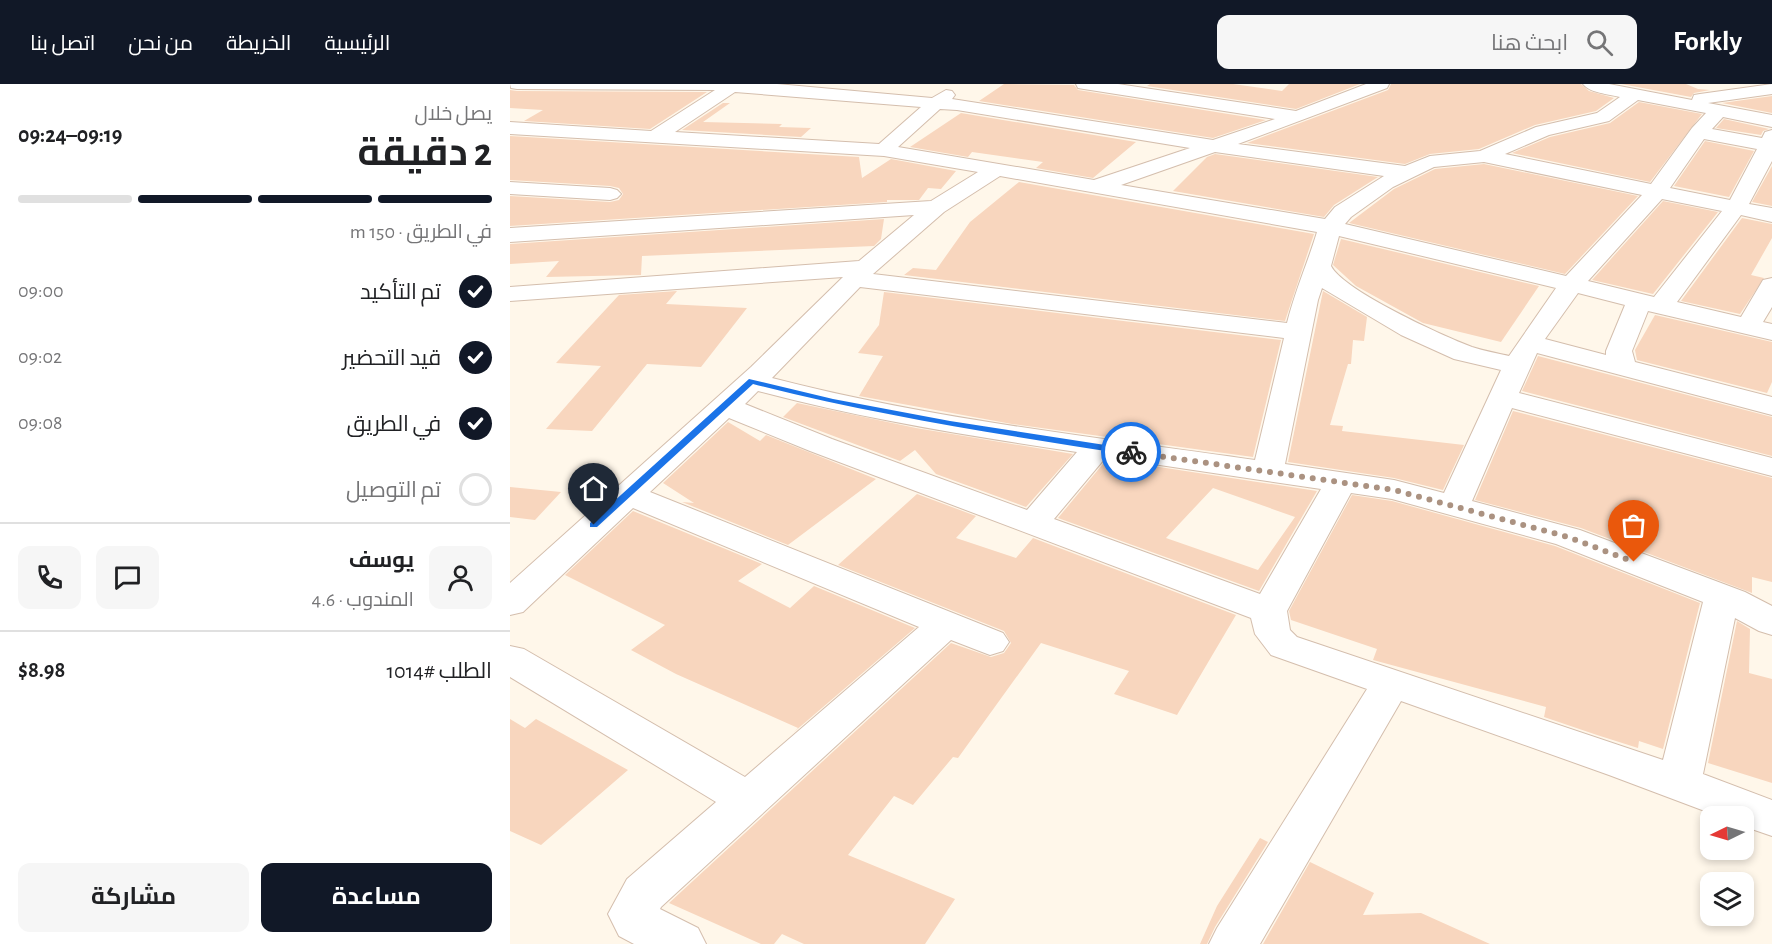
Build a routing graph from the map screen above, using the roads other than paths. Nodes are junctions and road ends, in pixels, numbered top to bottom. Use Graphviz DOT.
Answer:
graph roads {
  1 [pos="517,84"];
  2 [pos="585,84"];
  3 [pos="958,84"];
  4 [pos="1084,84"];
  5 [pos="1344,84"];
  6 [pos="1591,84"];
  7 [pos="733,85"];
  8 [pos="1376,86"];
  9 [pos="1772,89"];
  10 [pos="1635,94"];
  11 [pos="1677,102"];
  12 [pos="937,103"];
  13 [pos="1718,111"];
  14 [pos="1297,117"];
  15 [pos="1772,121"];
  16 [pos="512,129"];
  17 [pos="1699,132"];
  18 [pos="656,136"];
  19 [pos="1771,143"];
  20 [pos="1216,145"];
  21 [pos="884,150"];
  22 [pos="1484,156"];
  23 [pos="997,169"];
  24 [pos="1409,173"];
  25 [pos="1762,182"];
  26 [pos="1099,186"];
  27 [pos="510,188"];
  28 [pos="1657,191"];
  29 [pos="610,194"];
  30 [pos="936,207"];
  31 [pos="1737,208"];
  32 [pos="1772,215"];
  33 [pos="1330,227"];
  34 [pos="510,235"];
  35 [pos="1319,266"];
  36 [pos="860,274"];
  37 [pos="1572,284"];
  38 [pos="1772,285"];
  39 [pos="510,294"];
  40 [pos="1660,306"];
  41 [pos="1760,329"];
  42 [pos="1299,332"];
  43 [pos="1523,354"];
  44 [pos="1622,367"];
  45 [pos="752,381"];
  46 [pos="1503,397"];
  47 [pos="725,406"];
  48 [pos="1772,406"];
  49 [pos="1098,447"];
  50 [pos="1772,467"];
  51 [pos="1268,470"];
  52 [pos="1341,482"];
  53 [pos="627,494"];
  54 [pos="1454,506"];
  55 [pos="1033,523"];
  56 [pos="1722,596"];
  57 [pos="510,603"];
  58 [pos="1269,611"];
  59 [pos="1772,622"];
  60 [pos="946,624"];
  61 [pos="990,642"];
  62 [pos="510,659"];
  63 [pos="1392,682"];
  64 [pos="1679,784"];
  65 [pos="749,800"];
  66 [pos="1772,818"];
  67 [pos="681,944"];
  68 [pos="1234,944"];
  1 -- 2 [label="street"];
  2 -- 7 [label="street"];
  2 -- 16 [label="street"];
  3 -- 12 [label="street"];
  4 -- 14 [label="street"];
  5 -- 8 [label="street"];
  6 -- 10 [label="street"];
  7 -- 12 [label="street"];
  7 -- 18 [label="street"];
  8 -- 14 [label="street"];
  9 -- 11 [label="street"];
  10 -- 11 [label="street"];
  10 -- 22 [label="street"];
  11 -- 13 [label="street"];
  12 -- 20 [label="street"];
  12 -- 21 [label="street"];
  13 -- 15 [label="street"];
  13 -- 17 [label="street"];
  14 -- 20 [label="street"];
  16 -- 18 [label="street"];
  17 -- 19 [label="street"];
  17 -- 28 [label="street"];
  18 -- 21 [label="street"];
  19 -- 25 [label="street"];
  20 -- 24 [label="street"];
  20 -- 26 [label="street"];
  21 -- 23 [label="street"];
  22 -- 24 [label="street"];
  22 -- 28 [label="street"];
  23 -- 26 [label="street"];
  23 -- 30 [label="street"];
  24 -- 33 [label="street"];
  25 -- 31 [label="street"];
  26 -- 33 [label="street"];
  27 -- 29 [label="street"];
  28 -- 31 [label="street"];
  28 -- 37 [label="street"];
  30 -- 34 [label="street"];
  30 -- 36 [label="street"];
  31 -- 32 [label="street"];
  31 -- 40 [label="street"];
  33 -- 35 [label="street"];
  33 -- 37 [label="street"];
  35 -- 42 [label="street"];
  35 -- 43 [label="street"];
  36 -- 39 [label="street"];
  36 -- 42 [label="street"];
  36 -- 45 [label="street"];
  37 -- 40 [label="street"];
  37 -- 43 [label="street"];
  38 -- 41 [label="street"];
  40 -- 41 [label="street"];
  40 -- 44 [label="street"];
  42 -- 51 [label="street"];
  43 -- 44 [label="street"];
  43 -- 46 [label="street"];
  44 -- 48 [label="street"];
  45 -- 47 [label="street"];
  45 -- 49 [label="street"];
  46 -- 50 [label="street"];
  46 -- 54 [label="street"];
  47 -- 53 [label="street"];
  47 -- 55 [label="street"];
  49 -- 51 [label="street"];
  49 -- 55 [label="street"];
  51 -- 52 [label="street"];
  52 -- 54 [label="street"];
  52 -- 58 [label="street"];
  53 -- 57 [label="street"];
  53 -- 60 [label="street"];
  54 -- 56 [label="street"];
  55 -- 58 [label="street"];
  56 -- 59 [label="street"];
  56 -- 64 [label="street"];
  58 -- 63 [label="street"];
  60 -- 61 [label="street"];
  60 -- 65 [label="street"];
  62 -- 65 [label="street"];
  63 -- 64 [label="street"];
  63 -- 68 [label="street"];
  64 -- 66 [label="street"];
  65 -- 67 [label="street"];
}
